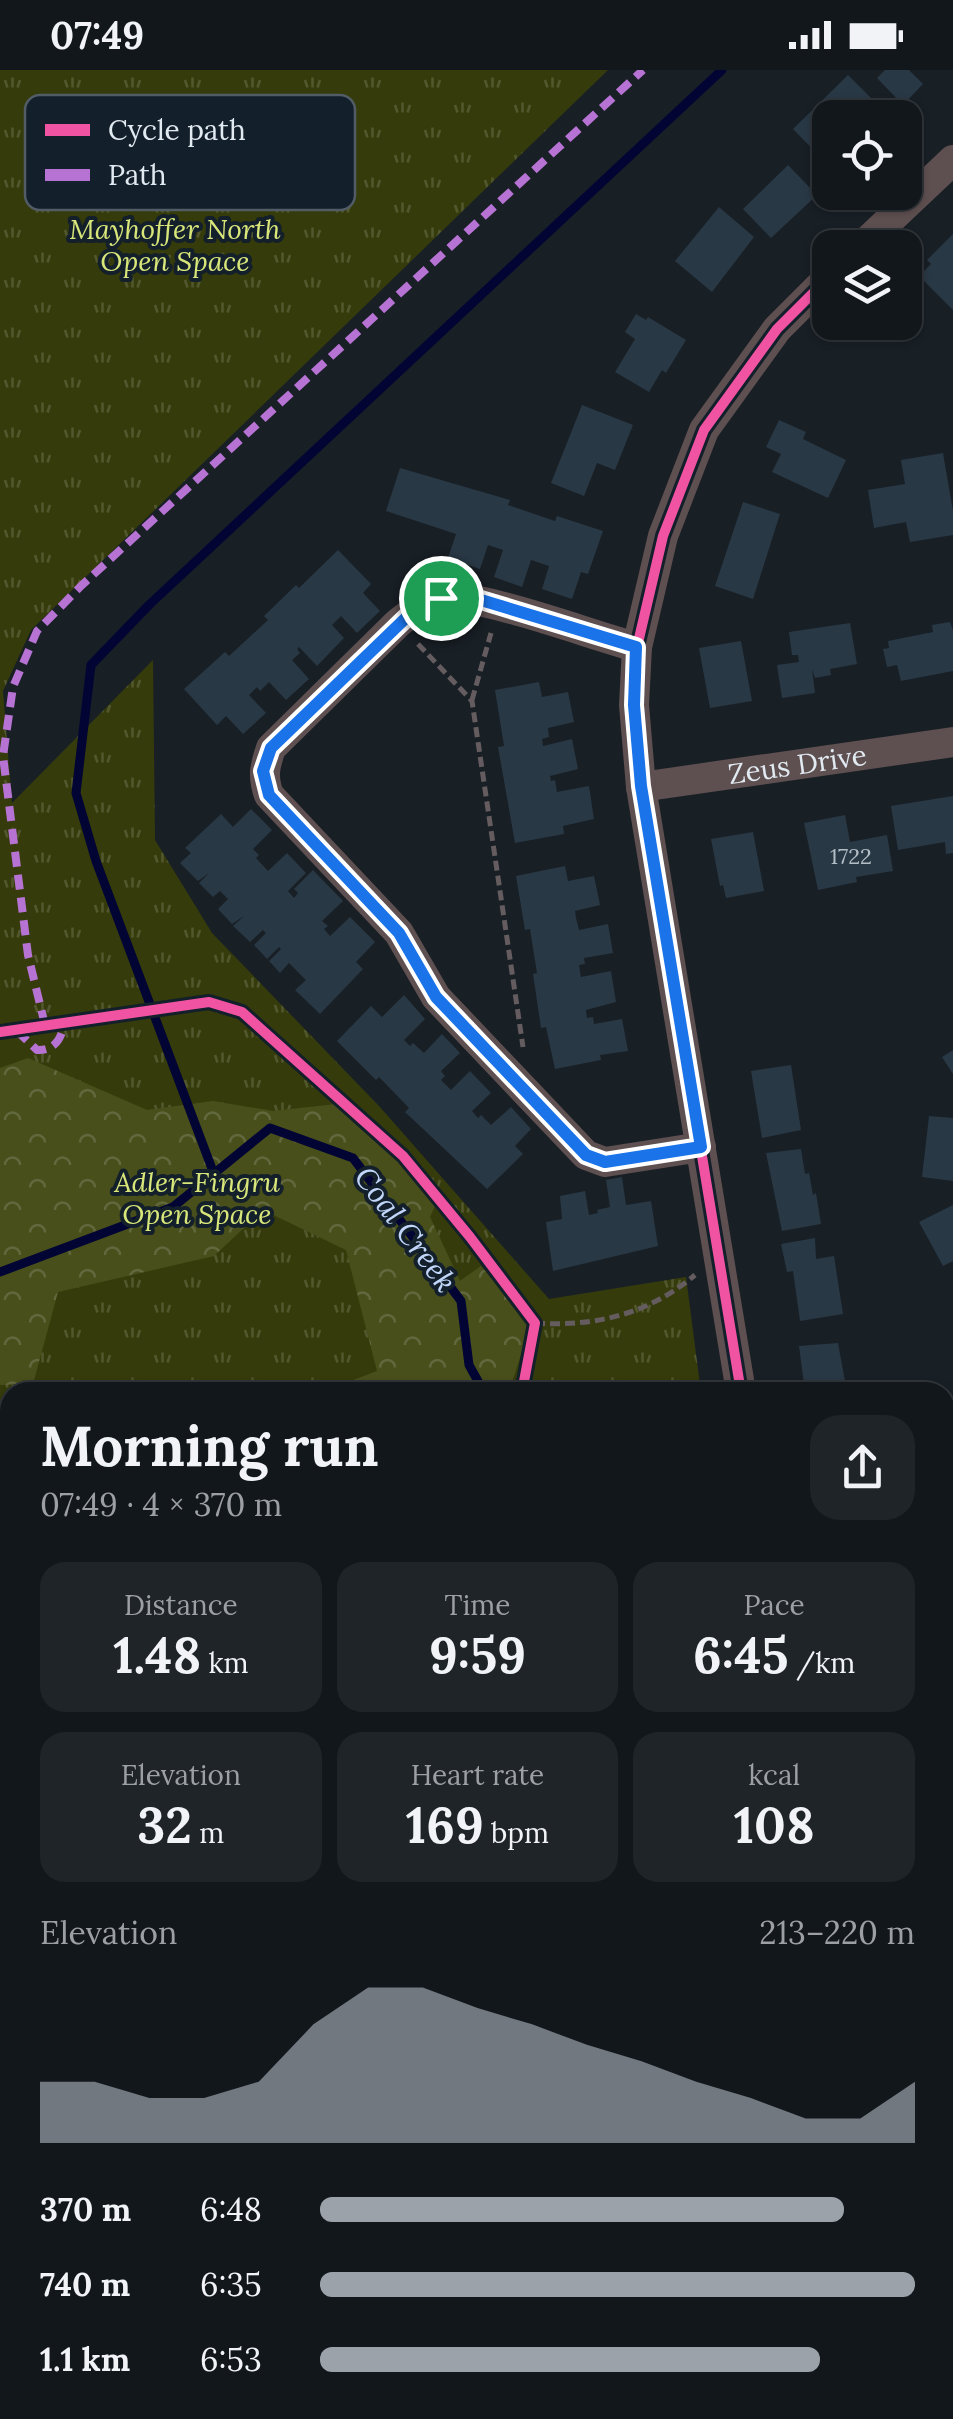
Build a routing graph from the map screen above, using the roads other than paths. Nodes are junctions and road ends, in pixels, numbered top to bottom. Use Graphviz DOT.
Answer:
graph roads {
  1 [pos="953,160"];
  2 [pos="879,230"];
  3 [pos="812,294"];
  4 [pos="636,647"];
  5 [pos="953,742"];
  6 [pos="641,786"];
  7 [pos="701,1147"];
  8 [pos="740,1382"];
  1 -- 2 [label="street"];
  3 -- 4 [label="street"];
  4 -- 6 [label="street"];
  4 -- 7 [label="street"];
  5 -- 6 [label="street, Zeus Drive"];
  6 -- 7 [label="street"];
  7 -- 8 [label="street"];
}
